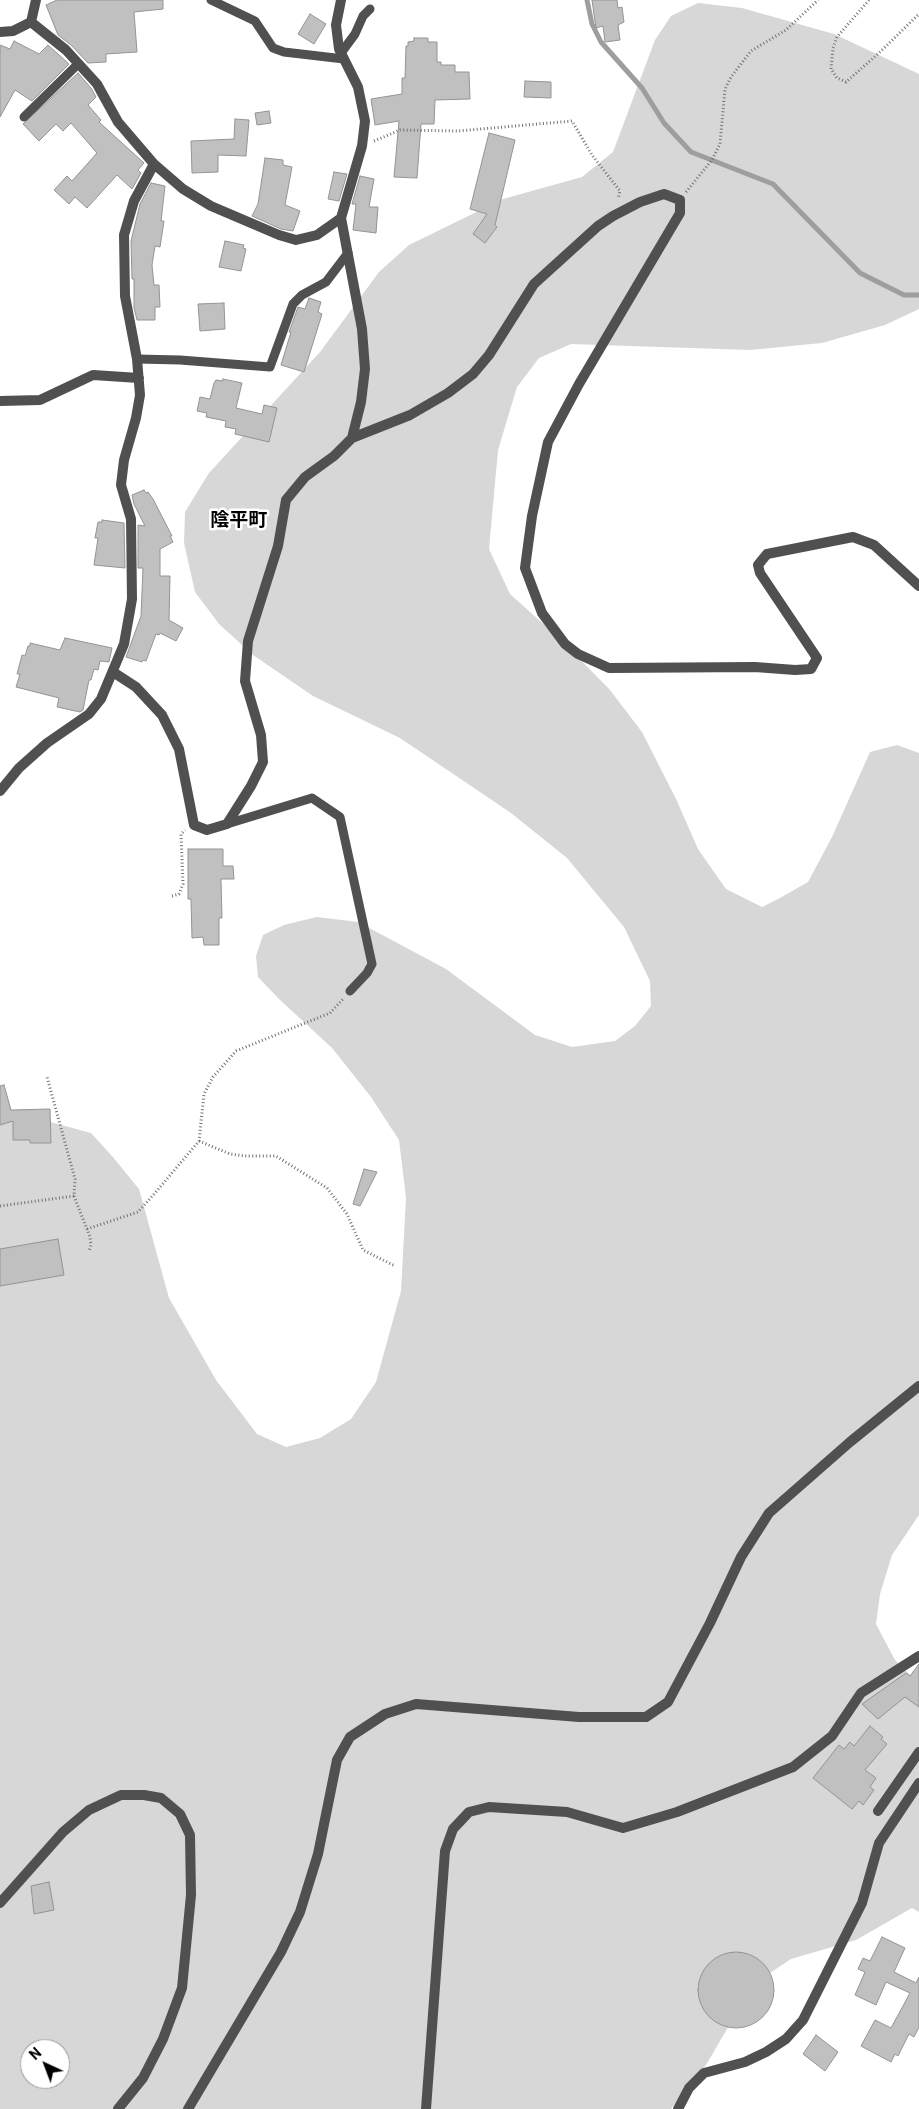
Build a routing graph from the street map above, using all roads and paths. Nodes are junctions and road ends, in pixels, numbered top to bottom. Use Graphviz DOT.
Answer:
graph roads {
  1 [pos="36,0"];
  2 [pos="210,0"];
  3 [pos="340,0"];
  4 [pos="818,0"];
  5 [pos="869,0"];
  6 [pos="370,9"];
  7 [pos="919,14"];
  8 [pos="31,22"];
  9 [pos="0,32"];
  10 [pos="342,56"];
  11 [pos="78,64"];
  12 [pos="24,117"];
  13 [pos="362,146"];
  14 [pos="154,164"];
  15 [pos="680,200"];
  16 [pos="612,216"];
  17 [pos="341,218"];
  18 [pos="348,253"];
  19 [pos="137,359"];
  20 [pos="139,378"];
  21 [pos="0,401"];
  22 [pos="352,438"];
  23 [pos="919,586"];
  24 [pos="113,672"];
  25 [pos="0,791"];
  26 [pos="194,824"];
  27 [pos="227,824"];
  28 [pos="172,896"];
  29 [pos="350,991"];
  30 [pos="47,1076"];
  31 [pos="199,1141"];
  32 [pos="74,1196"];
  33 [pos="0,1206"];
  34 [pos="86,1229"];
  35 [pos="88,1250"];
  36 [pos="395,1266"];
  37 [pos="919,1386"];
  38 [pos="919,1656"];
  39 [pos="919,1752"];
  40 [pos="919,1783"];
  41 [pos="878,1811"];
  42 [pos="0,1903"];
  43 [pos="118,2109"];
  44 [pos="188,2109"];
  45 [pos="426,2109"];
  46 [pos="678,2109"];
  1 -- 8 [label="street"];
  2 -- 10 [label="lane"];
  3 -- 10 [label="street"];
  4 -- 15 [label="path"];
  5 -- 7 [label="path"];
  6 -- 10 [label="lane"];
  8 -- 9 [label="street"];
  8 -- 11 [label="street"];
  10 -- 13 [label="street"];
  11 -- 12 [label="lane"];
  11 -- 14 [label="street"];
  13 -- 16 [label="path"];
  13 -- 17 [label="street"];
  14 -- 17 [label="street"];
  14 -- 19 [label="street"];
  15 -- 16 [label="street"];
  15 -- 23 [label="street"];
  16 -- 22 [label="street"];
  17 -- 18 [label="street"];
  18 -- 19 [label="lane"];
  18 -- 22 [label="street"];
  19 -- 20 [label="street"];
  20 -- 21 [label="street"];
  20 -- 24 [label="street"];
  22 -- 27 [label="street"];
  24 -- 25 [label="street"];
  24 -- 26 [label="street"];
  26 -- 27 [label="street"];
  26 -- 28 [label="path"];
  27 -- 29 [label="lane"];
  29 -- 31 [label="path"];
  30 -- 32 [label="path"];
  31 -- 34 [label="path"];
  31 -- 36 [label="path"];
  32 -- 33 [label="path"];
  32 -- 34 [label="path"];
  34 -- 35 [label="path"];
  37 -- 44 [label="street"];
  38 -- 45 [label="street"];
  39 -- 41 [label="street"];
  40 -- 46 [label="street"];
  42 -- 43 [label="street"];
}
